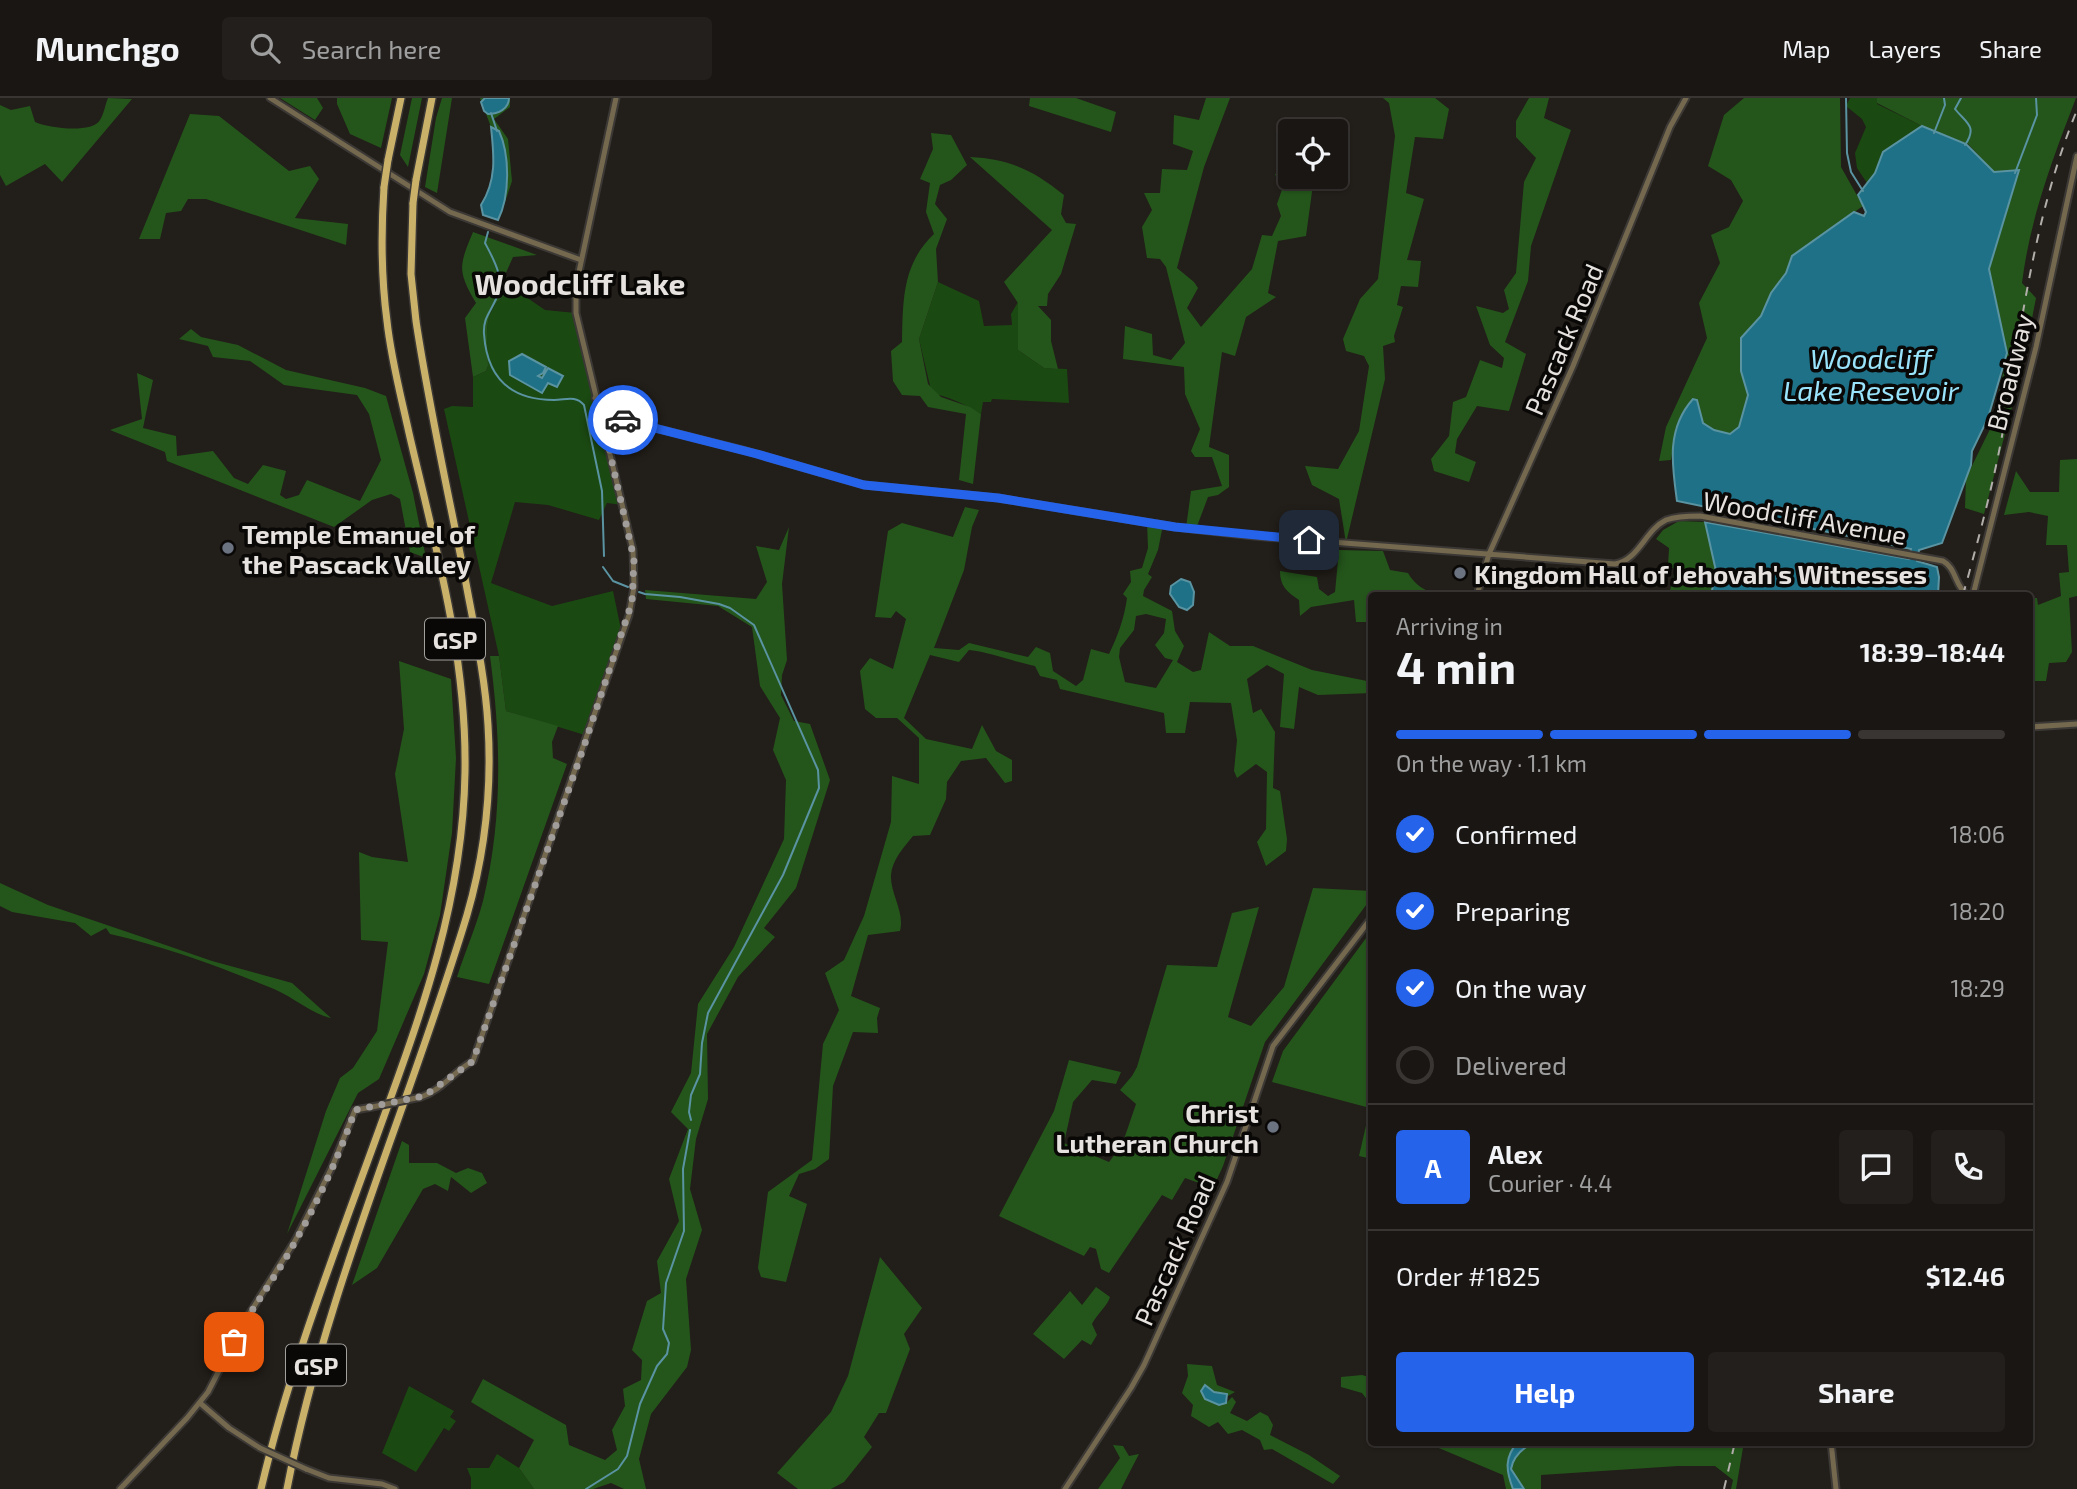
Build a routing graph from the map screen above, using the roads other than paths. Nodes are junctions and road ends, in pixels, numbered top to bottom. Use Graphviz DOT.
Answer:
graph roads {
  1 [pos="270,98"];
  2 [pos="401,98"];
  3 [pos="432,98"];
  4 [pos="616,98"];
  5 [pos="1686,98"];
  6 [pos="2077,156"];
  7 [pos="581,260"];
  8 [pos="594,397"];
  9 [pos="599,414"];
  10 [pos="619,419"];
  11 [pos="629,422"];
  12 [pos="610,453"];
  13 [pos="1489,555"];
  14 [pos="1478,592"];
  15 [pos="1964,592"];
  16 [pos="1974,592"];
  17 [pos="2077,724"];
  18 [pos="2033,727"];
  19 [pos="1368,922"];
  20 [pos="200,1403"];
  21 [pos="1831,1446"];
  22 [pos="120,1489"];
  23 [pos="261,1489"];
  24 [pos="287,1489"];
  25 [pos="395,1489"];
  26 [pos="1065,1489"];
  27 [pos="1836,1489"];
  1 -- 7 [label="main road"];
  2 -- 23 [label="highway, GSP, bridge"];
  3 -- 24 [label="highway, GSP, bridge"];
  4 -- 7 [label="main road"];
  5 -- 13 [label="main road, Pascack Road"];
  6 -- 16 [label="main road, Broadway"];
  7 -- 8 [label="main road"];
  8 -- 9 [label="main road"];
  8 -- 11 [label="main road"];
  9 -- 10 [label="main road, Woodcliff Avenue"];
  9 -- 12 [label="main road"];
  10 -- 11 [label="main road, Woodcliff Avenue"];
  10 -- 12 [label="main road"];
  11 -- 13 [label="main road, Woodcliff Avenue"];
  12 -- 20 [label="main road, bridge"];
  13 -- 14 [label="main road, Pascack Road"];
  13 -- 15 [label="main road, Woodcliff Avenue"];
  17 -- 18 [label="main road"];
  19 -- 26 [label="main road, Pascack Road"];
  20 -- 22 [label="main road"];
  20 -- 25 [label="main road, bridge"];
  21 -- 27 [label="main road"];
}
